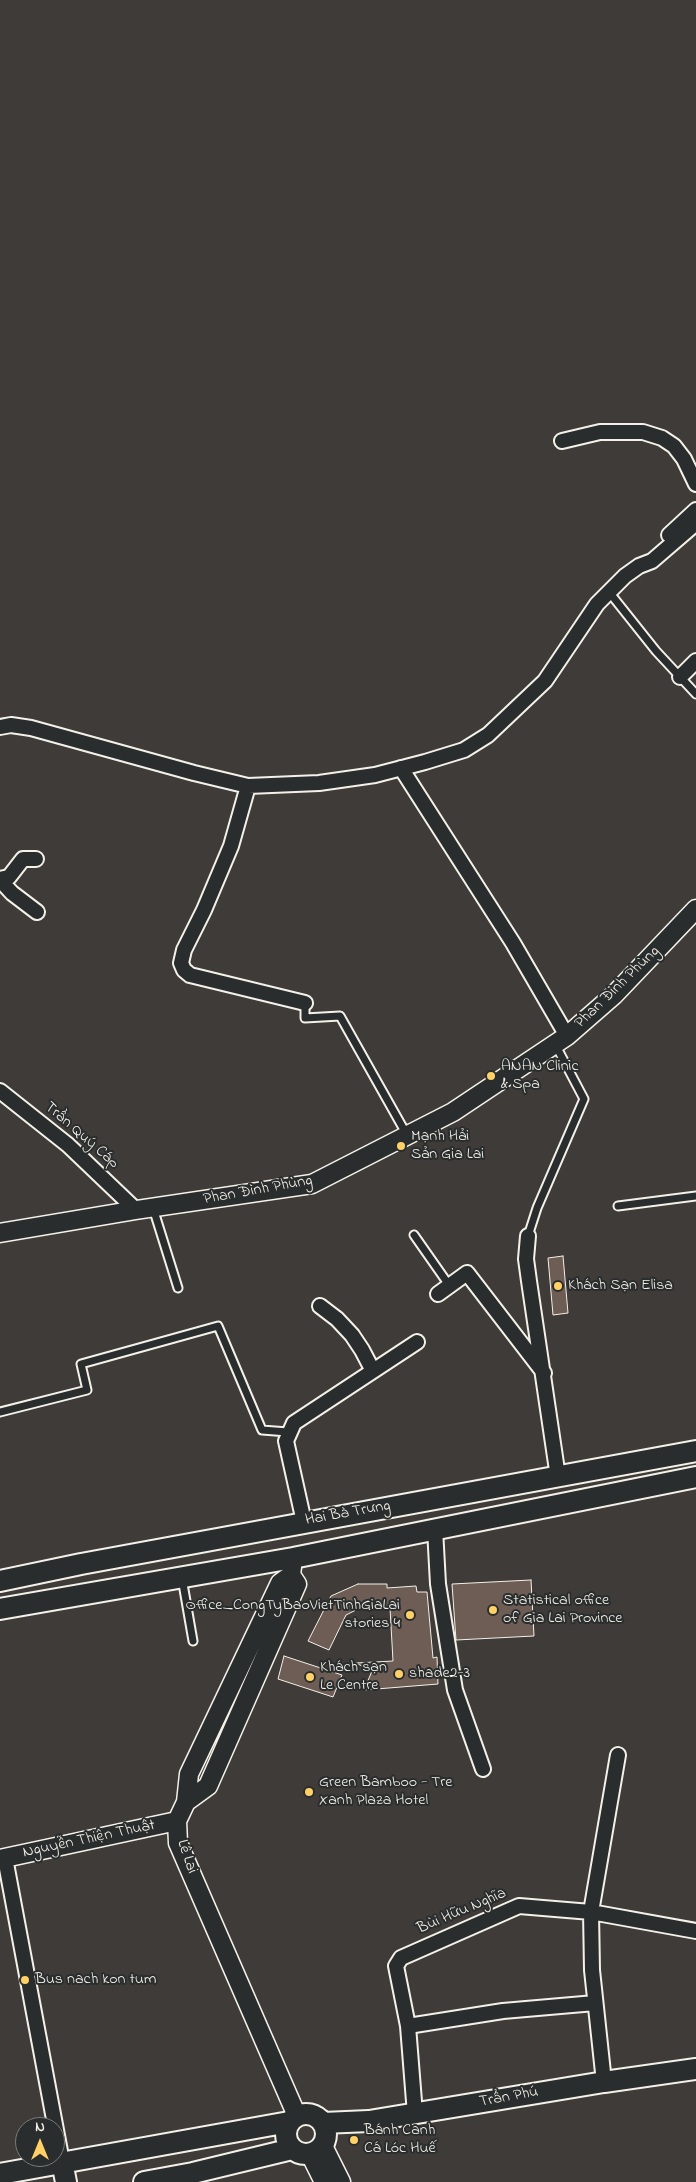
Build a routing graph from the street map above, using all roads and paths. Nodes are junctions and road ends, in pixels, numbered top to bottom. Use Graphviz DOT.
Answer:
graph roads {
  1 [pos="562,441"];
  2 [pos="696,484"];
  3 [pos="696,510"];
  4 [pos="696,523"];
  5 [pos="639,566"];
  6 [pos="609,592"];
  7 [pos="696,661"];
  8 [pos="680,677"];
  9 [pos="696,694"];
  10 [pos="0,727"];
  11 [pos="401,768"];
  12 [pos="248,786"];
  13 [pos="36,860"];
  14 [pos="0,880"];
  15 [pos="696,909"];
  16 [pos="37,912"];
  17 [pos="305,1003"];
  18 [pos="561,1040"];
  19 [pos="0,1091"];
  20 [pos="407,1135"];
  21 [pos="696,1196"];
  22 [pos="618,1206"];
  23 [pos="144,1209"];
  24 [pos="0,1233"];
  25 [pos="414,1234"];
  26 [pos="528,1236"];
  27 [pos="178,1288"];
  28 [pos="443,1290"];
  29 [pos="320,1306"];
  30 [pos="417,1342"];
  31 [pos="373,1371"];
  32 [pos="544,1373"];
  33 [pos="0,1412"];
  34 [pos="288,1432"];
  35 [pos="696,1451"];
  36 [pos="558,1477"];
  37 [pos="696,1478"];
  38 [pos="304,1522"];
  39 [pos="435,1529"];
  40 [pos="292,1566"];
  41 [pos="182,1576"];
  42 [pos="0,1581"];
  43 [pos="0,1609"];
  44 [pos="193,1641"];
  45 [pos="618,1755"];
  46 [pos="483,1769"];
  47 [pos="177,1821"];
  48 [pos="3,1859"];
  49 [pos="591,1912"];
  50 [pos="696,1931"];
  51 [pos="595,2003"];
  52 [pos="408,2026"];
  53 [pos="696,2069"];
  54 [pos="604,2082"];
  55 [pos="415,2114"];
  56 [pos="53,2117"];
  57 [pos="293,2119"];
  58 [pos="323,2123"];
  59 [pos="308,2150"];
  60 [pos="65,2161"];
  61 [pos="36,2167"];
  62 [pos="63,2167"];
  63 [pos="0,2174"];
  64 [pos="192,2178"];
  65 [pos="66,2182"];
  66 [pos="144,2182"];
  67 [pos="324,2182"];
  68 [pos="340,2182"];
  1 -- 2 [label="street"];
  3 -- 5 [label="street"];
  4 -- 5 [label="street"];
  5 -- 6 [label="street"];
  6 -- 8 [label="lane"];
  6 -- 11 [label="street"];
  7 -- 8 [label="street"];
  8 -- 9 [label="lane"];
  10 -- 12 [label="street"];
  11 -- 12 [label="street"];
  11 -- 18 [label="street"];
  12 -- 17 [label="street"];
  13 -- 14 [label="street"];
  14 -- 16 [label="street"];
  15 -- 18 [label="street, Phan Đình Phùng"];
  17 -- 20 [label="lane"];
  18 -- 20 [label="street, Phan Đình Phùng"];
  18 -- 26 [label="lane"];
  19 -- 23 [label="street, Trần Quý Cáp"];
  20 -- 23 [label="street, Phan Đình Phùng"];
  21 -- 22 [label="lane"];
  23 -- 24 [label="street, Phan Đình Phùng"];
  23 -- 27 [label="lane"];
  25 -- 28 [label="lane"];
  26 -- 32 [label="street"];
  28 -- 32 [label="street"];
  29 -- 31 [label="street"];
  30 -- 31 [label="street"];
  31 -- 34 [label="street"];
  32 -- 36 [label="street"];
  33 -- 34 [label="lane"];
  34 -- 38 [label="street"];
  35 -- 36 [label="main road, Hai Bà Trưng"];
  36 -- 38 [label="main road, Hai Bà Trưng"];
  37 -- 39 [label="main road"];
  38 -- 40 [label="main road"];
  38 -- 42 [label="main road, Hai Bà Trưng"];
  39 -- 40 [label="main road"];
  39 -- 46 [label="street"];
  40 -- 41 [label="main road"];
  40 -- 47 [label="street, Lê Lai"];
  41 -- 43 [label="main road"];
  41 -- 44 [label="lane"];
  45 -- 49 [label="street"];
  47 -- 48 [label="street, Nguyễn Thiện Thuật"];
  47 -- 57 [label="street, Lê Lai"];
  48 -- 56 [label="street"];
  49 -- 50 [label="street, Bùi Hữu Nghĩa"];
  49 -- 51 [label="street"];
  49 -- 52 [label="street, Bùi Hữu Nghĩa"];
  51 -- 52 [label="street"];
  51 -- 54 [label="street"];
  52 -- 55 [label="street, Bùi Hữu Nghĩa"];
  53 -- 54 [label="main road, Trần Phú"];
  54 -- 55 [label="main road, Trần Phú"];
  55 -- 58 [label="main road, Trần Phú"];
  57 -- 58 [label="main road"];
  57 -- 59 [label="main road"];
  57 -- 60 [label="main road"];
  58 -- 59 [label="main road"];
  59 -- 64 [label="main road"];
  59 -- 67 [label="street"];
  59 -- 68 [label="street"];
  61 -- 63 [label="main road"];
  62 -- 65 [label="main road"];
  64 -- 66 [label="main road"];
}
